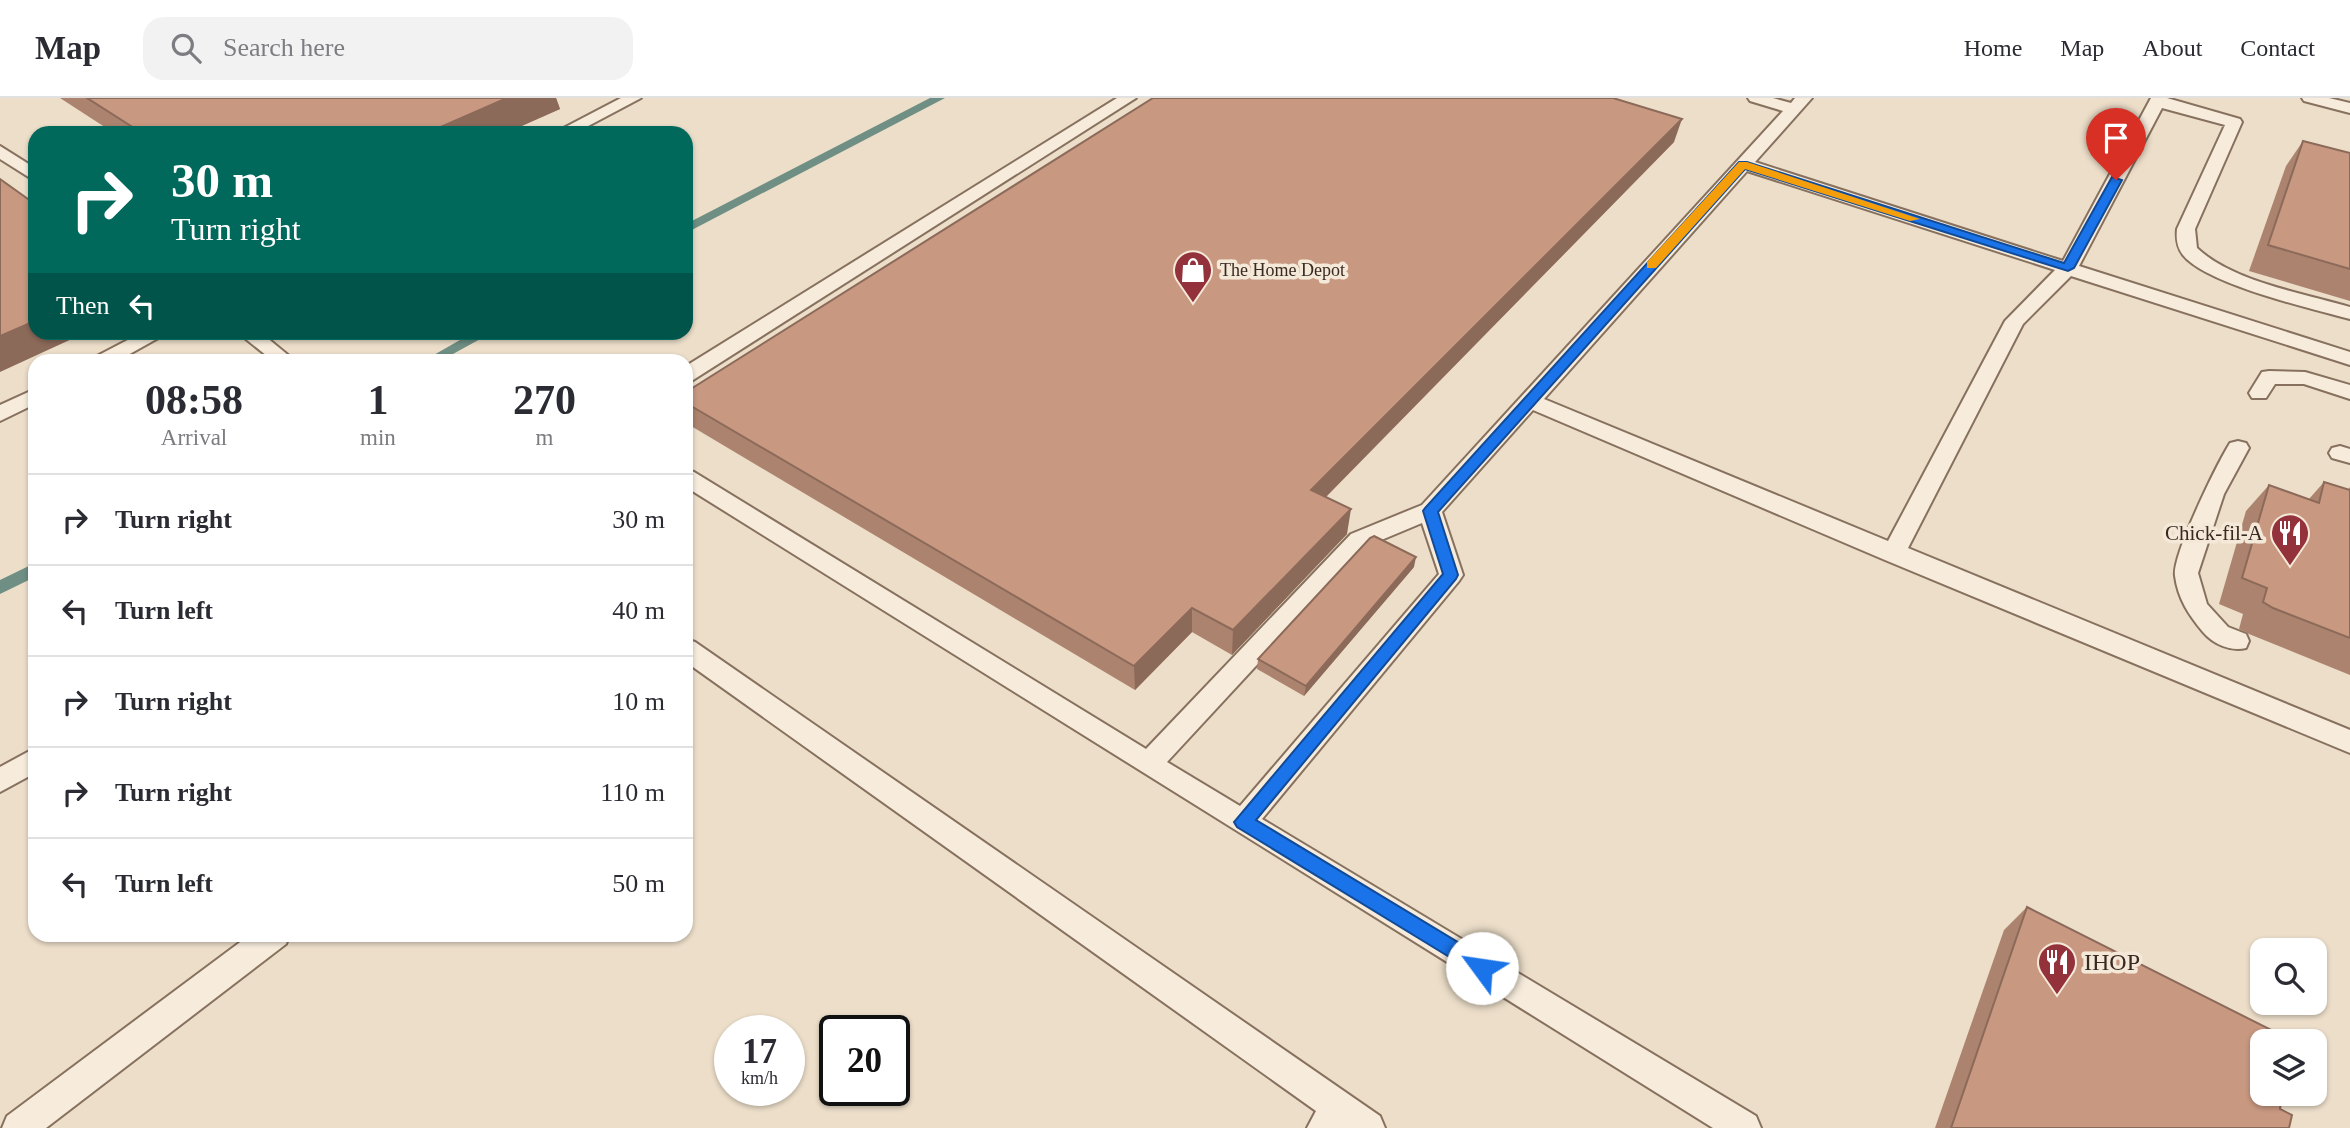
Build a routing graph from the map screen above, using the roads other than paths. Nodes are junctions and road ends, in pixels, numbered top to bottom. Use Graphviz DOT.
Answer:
graph roads {
  1 [pos="633,98"];
  2 [pos="1128,98"];
  3 [pos="1756,98"];
  4 [pos="2310,98"];
  5 [pos="2158,100"];
  6 [pos="1799,104"];
  7 [pos="2350,108"];
  8 [pos="576,126"];
  9 [pos="0,151"];
  10 [pos="1743,164"];
  11 [pos="28,171"];
  12 [pos="2068,268"];
  13 [pos="2350,313"];
  14 [pos="143,340"];
  15 [pos="258,340"];
  16 [pos="116,354"];
  17 [pos="276,354"];
  18 [pos="2350,359"];
  19 [pos="693,371"];
  20 [pos="2350,392"];
  21 [pos="2259,393"];
  22 [pos="28,400"];
  23 [pos="1528,400"];
  24 [pos="0,414"];
  25 [pos="2238,448"];
  26 [pos="693,481"];
  27 [pos="1430,511"];
  28 [pos="1893,554"];
  29 [pos="2237,641"];
  30 [pos="693,654"];
  31 [pos="2350,741"];
  32 [pos="28,763"];
  33 [pos="1148,764"];
  34 [pos="0,781"];
  35 [pos="1243,822"];
  36 [pos="264,942"];
  37 [pos="1331,1118"];
  38 [pos="19,1128"];
  39 [pos="1368,1128"];
  40 [pos="1744,1128"];
  1 -- 8 [label="lane"];
  2 -- 19 [label="lane"];
  3 -- 6 [label="lane"];
  4 -- 7 [label="lane"];
  5 -- 12 [label="lane"];
  5 -- 13 [label="lane"];
  6 -- 10 [label="lane"];
  9 -- 11 [label="lane"];
  10 -- 12 [label="lane"];
  10 -- 23 [label="lane"];
  12 -- 18 [label="lane"];
  12 -- 28 [label="lane"];
  14 -- 16 [label="lane"];
  15 -- 17 [label="lane"];
  20 -- 21 [label="lane"];
  22 -- 24 [label="lane"];
  23 -- 27 [label="lane"];
  23 -- 28 [label="lane"];
  25 -- 29 [label="lane"];
  26 -- 33 [label="lane"];
  27 -- 33 [label="lane"];
  27 -- 35 [label="lane"];
  28 -- 31 [label="lane"];
  30 -- 37 [label="lane"];
  32 -- 34 [label="lane"];
  33 -- 35 [label="lane"];
  35 -- 40 [label="lane"];
  36 -- 38 [label="lane"];
  37 -- 39 [label="lane"];
}
